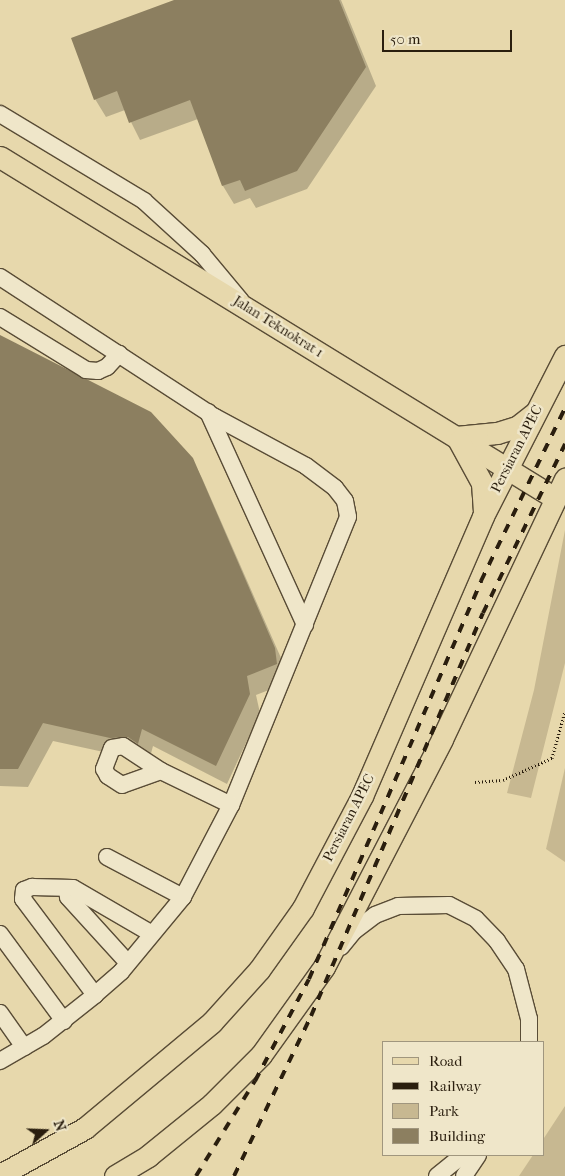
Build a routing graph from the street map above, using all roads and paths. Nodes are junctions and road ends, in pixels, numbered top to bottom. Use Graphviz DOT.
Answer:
graph roads {
  1 [pos="0,114"];
  2 [pos="0,157"];
  3 [pos="0,277"];
  4 [pos="247,308"];
  5 [pos="0,317"];
  6 [pos="119,354"];
  7 [pos="565,356"];
  8 [pos="208,412"];
  9 [pos="536,412"];
  10 [pos="456,437"];
  11 [pos="507,467"];
  12 [pos="565,479"];
  13 [pos="554,498"];
  14 [pos="483,516"];
  15 [pos="305,625"];
  16 [pos="565,711"];
  17 [pos="161,771"];
  18 [pos="475,782"];
  19 [pos="231,805"];
  20 [pos="107,857"];
  21 [pos="67,889"];
  22 [pos="183,897"];
  23 [pos="0,934"];
  24 [pos="152,934"];
  25 [pos="128,963"];
  26 [pos="324,967"];
  27 [pos="95,995"];
  28 [pos="0,1013"];
  29 [pos="64,1021"];
  30 [pos="529,1041"];
  31 [pos="24,1047"];
  32 [pos="0,1061"];
  33 [pos="461,1156"];
  34 [pos="477,1156"];
  35 [pos="0,1175"];
  36 [pos="115,1176"];
  37 [pos="437,1176"];
  38 [pos="464,1176"];
  1 -- 4 [label="lane"];
  2 -- 4 [label="main road, Jalan Teknokrat 1"];
  3 -- 6 [label="lane"];
  4 -- 10 [label="main road, Jalan Teknokrat 1"];
  5 -- 6 [label="lane"];
  6 -- 8 [label="lane"];
  7 -- 9 [label="main road, Persiaran APEC"];
  8 -- 15 [label="lane"];
  8 -- 15 [label="lane"];
  9 -- 10 [label="main road"];
  9 -- 11 [label="main road, Persiaran APEC"];
  10 -- 11 [label="main road, Jalan Teknokrat 1"];
  10 -- 14 [label="main road"];
  11 -- 13 [label="main road, Jalan Teknokrat 1"];
  11 -- 14 [label="main road, Persiaran APEC"];
  12 -- 13 [label="main road"];
  13 -- 26 [label="main road"];
  14 -- 35 [label="main road, Persiaran APEC"];
  15 -- 19 [label="lane"];
  16 -- 18 [label="path"];
  17 -- 19 [label="lane"];
  19 -- 22 [label="lane"];
  20 -- 22 [label="lane"];
  21 -- 24 [label="lane"];
  21 -- 25 [label="lane"];
  21 -- 27 [label="lane"];
  22 -- 24 [label="lane"];
  23 -- 29 [label="lane"];
  24 -- 25 [label="lane"];
  25 -- 27 [label="lane"];
  26 -- 30 [label="lane"];
  26 -- 36 [label="main road"];
  27 -- 29 [label="lane"];
  28 -- 31 [label="lane"];
  29 -- 31 [label="lane"];
  31 -- 32 [label="lane"];
  33 -- 37 [label="lane"];
  34 -- 38 [label="lane"];
}
